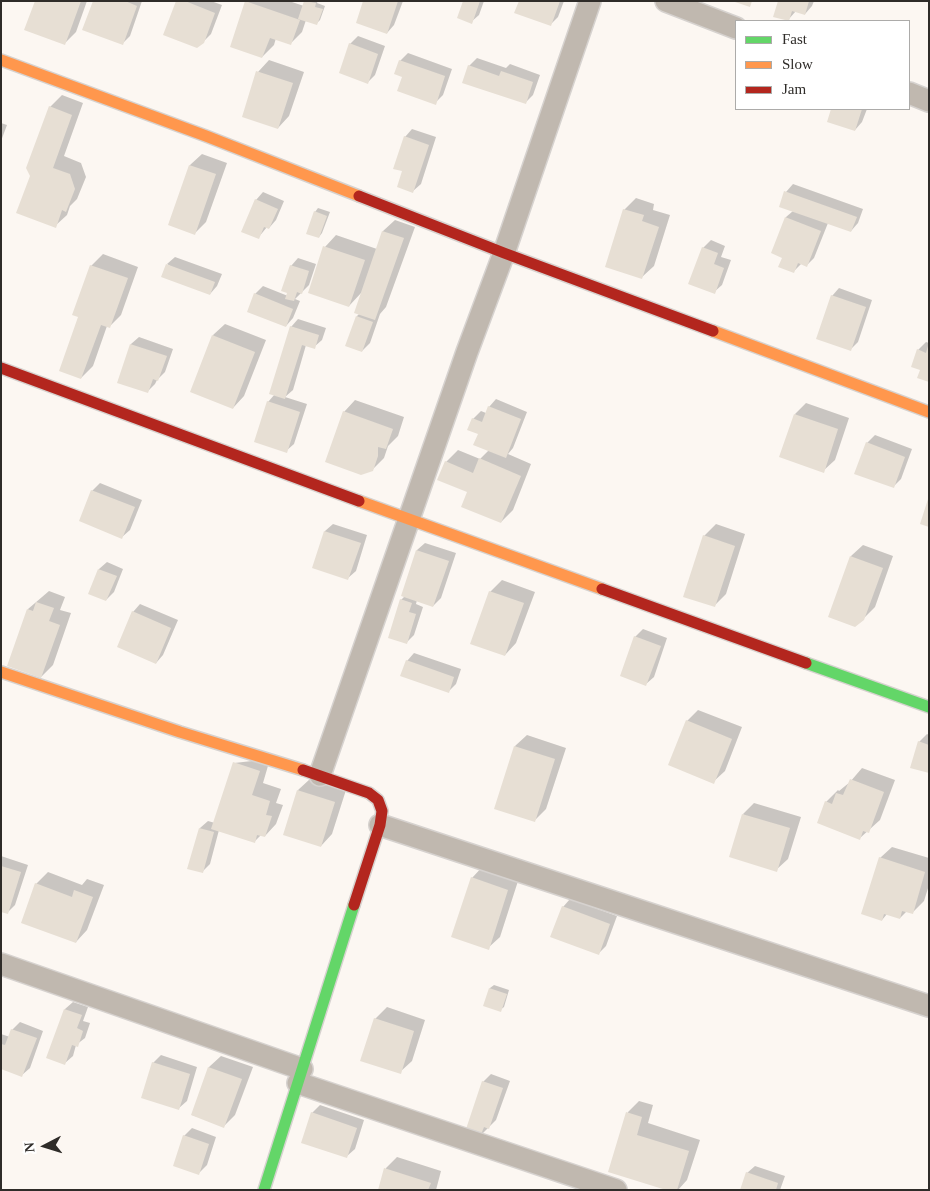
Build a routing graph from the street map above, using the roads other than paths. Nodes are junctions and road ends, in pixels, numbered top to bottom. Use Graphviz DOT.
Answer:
graph roads {
  1 [pos="590,1"];
  2 [pos="666,1"];
  3 [pos="735,28"];
  4 [pos="1,60"];
  5 [pos="910,93"];
  6 [pos="929,101"];
  7 [pos="504,253"];
  8 [pos="1,368"];
  9 [pos="929,412"];
  10 [pos="409,520"];
  11 [pos="1,672"];
  12 [pos="929,707"];
  13 [pos="320,776"];
  14 [pos="380,825"];
  15 [pos="1,964"];
  16 [pos="929,1006"];
  17 [pos="300,1076"];
  18 [pos="264,1190"];
  19 [pos="616,1190"];
  1 -- 7 [label="street"];
  2 -- 3 [label="street"];
  4 -- 7 [label="street"];
  5 -- 6 [label="street"];
  7 -- 9 [label="street"];
  7 -- 10 [label="street"];
  8 -- 10 [label="street"];
  10 -- 12 [label="street"];
  10 -- 13 [label="street"];
  11 -- 13 [label="street"];
  13 -- 14 [label="street"];
  14 -- 16 [label="street"];
  14 -- 17 [label="street"];
  15 -- 17 [label="street"];
  17 -- 18 [label="street"];
  17 -- 19 [label="street"];
}
